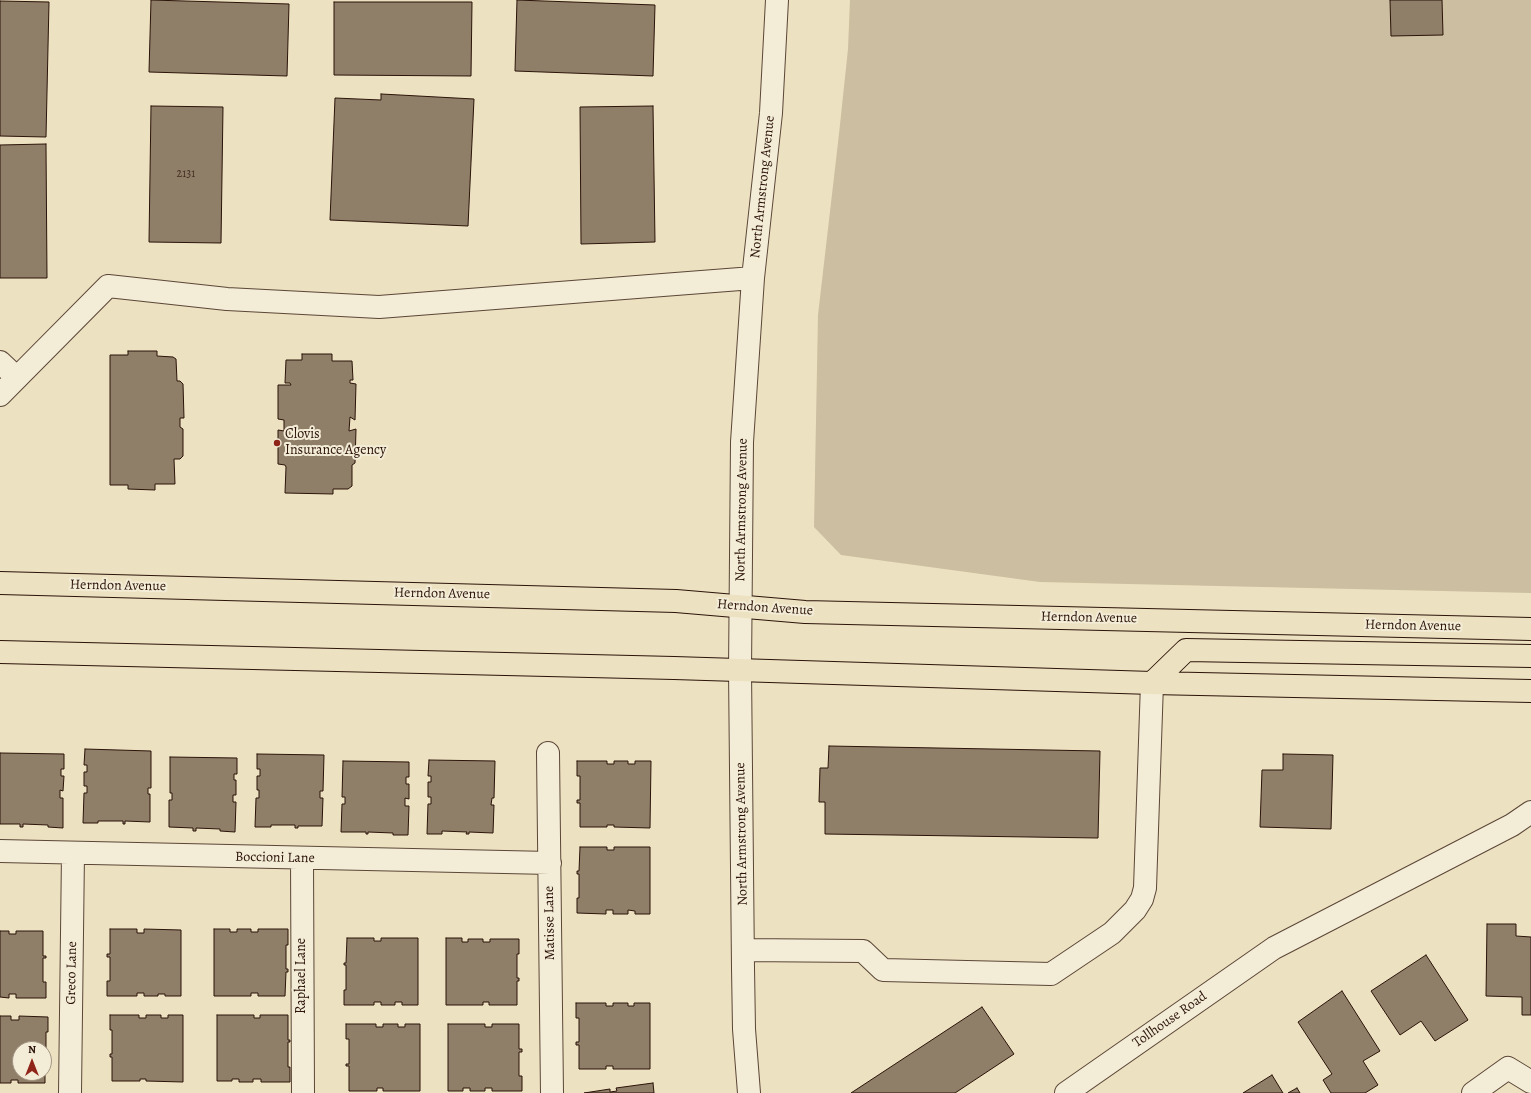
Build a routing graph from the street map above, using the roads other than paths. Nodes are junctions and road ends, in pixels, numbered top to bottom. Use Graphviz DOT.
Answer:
graph roads {
  1 [pos="777,0"];
  2 [pos="753,278"];
  3 [pos="0,362"];
  4 [pos="17,378"];
  5 [pos="0,395"];
  6 [pos="0,583"];
  7 [pos="741,606"];
  8 [pos="1531,629"];
  9 [pos="0,652"];
  10 [pos="1531,656"];
  11 [pos="740,670"];
  12 [pos="1152,683"];
  13 [pos="1531,691"];
  14 [pos="548,753"];
  15 [pos="1531,812"];
  16 [pos="0,851"];
  17 [pos="73,853"];
  18 [pos="302,858"];
  19 [pos="550,862"];
  20 [pos="743,950"];
  21 [pos="1531,1082"];
  22 [pos="70,1093"];
  23 [pos="303,1093"];
  24 [pos="552,1093"];
  25 [pos="749,1093"];
  26 [pos="1066,1093"];
  27 [pos="1474,1093"];
  1 -- 2 [label="street, North Armstrong Avenue"];
  2 -- 4 [label="street"];
  2 -- 7 [label="street, North Armstrong Avenue"];
  3 -- 4 [label="street"];
  4 -- 5 [label="street"];
  6 -- 7 [label="main road, Herndon Avenue"];
  7 -- 8 [label="main road, Herndon Avenue"];
  7 -- 11 [label="street, North Armstrong Avenue"];
  9 -- 11 [label="main road"];
  10 -- 12 [label="main road"];
  11 -- 12 [label="main road"];
  11 -- 20 [label="street, North Armstrong Avenue"];
  12 -- 13 [label="main road"];
  12 -- 20 [label="street"];
  14 -- 19 [label="street, Matisse Lane"];
  15 -- 26 [label="street, Tollhouse Road"];
  16 -- 17 [label="street, Boccioni Lane"];
  17 -- 18 [label="street, Boccioni Lane"];
  17 -- 22 [label="street, Greco Lane"];
  18 -- 19 [label="street, Boccioni Lane"];
  18 -- 23 [label="street, Raphael Lane"];
  19 -- 24 [label="street, Matisse Lane"];
  20 -- 25 [label="street, North Armstrong Avenue"];
  21 -- 27 [label="street"];
}
